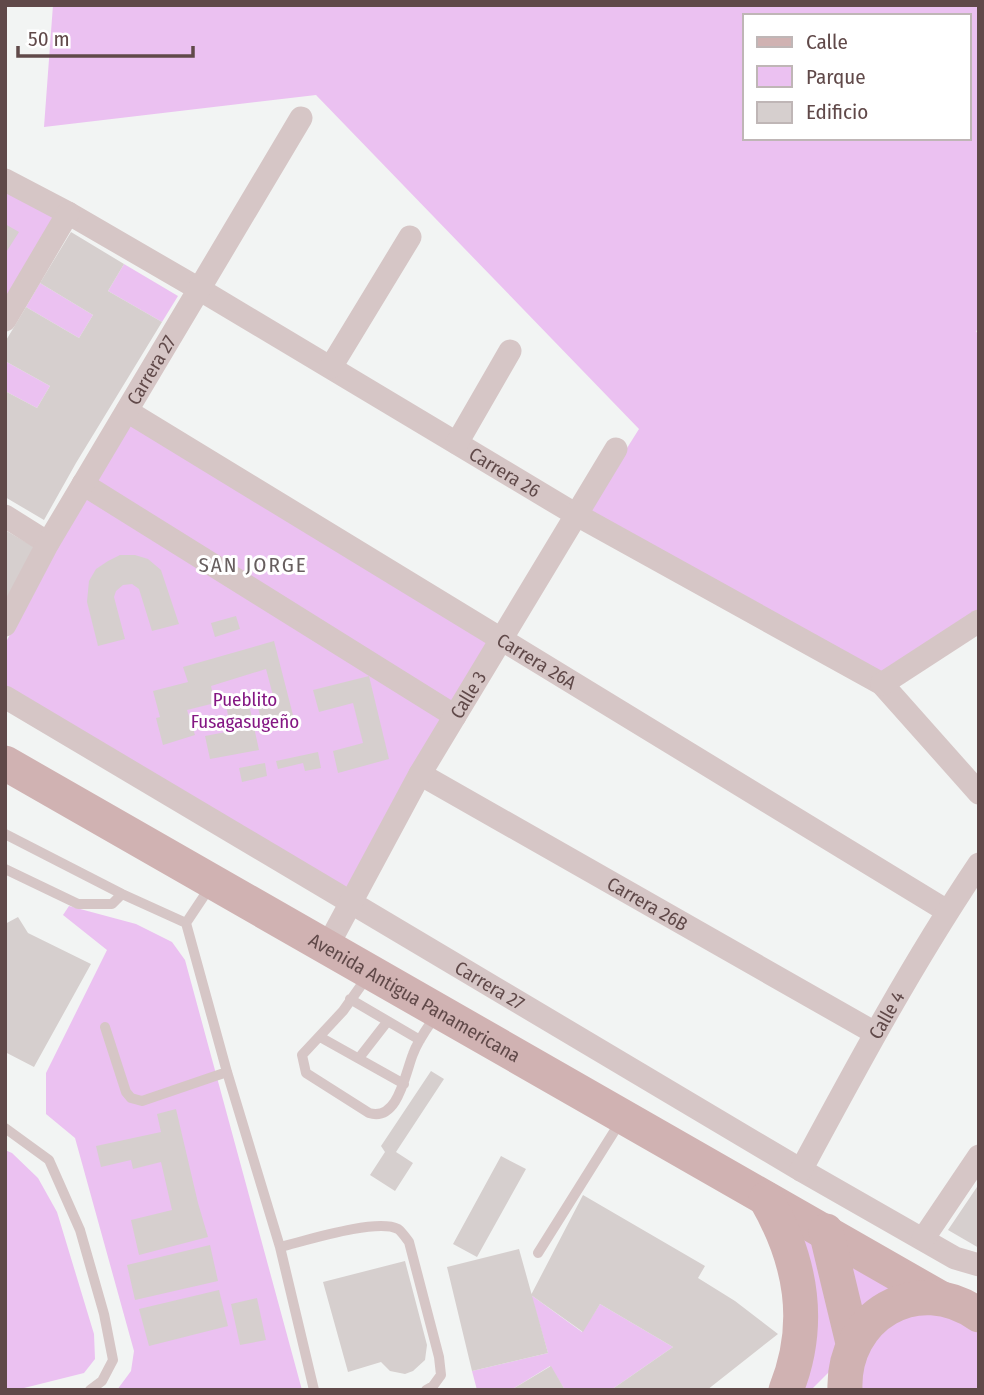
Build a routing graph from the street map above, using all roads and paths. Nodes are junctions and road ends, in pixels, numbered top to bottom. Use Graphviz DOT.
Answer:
graph roads {
  1 [pos="301,118"];
  2 [pos="5,180"];
  3 [pos="68,213"];
  4 [pos="410,237"];
  5 [pos="199,289"];
  6 [pos="5,320"];
  7 [pos="510,351"];
  8 [pos="331,368"];
  9 [pos="127,411"];
  10 [pos="457,443"];
  11 [pos="616,449"];
  12 [pos="83,484"];
  13 [pos="575,514"];
  14 [pos="5,516"];
  15 [pos="48,543"];
  16 [pos="979,621"];
  17 [pos="5,625"];
  18 [pos="500,640"];
  19 [pos="882,684"];
  20 [pos="5,696"];
  21 [pos="454,716"];
  22 [pos="5,763"];
  23 [pos="420,774"];
  24 [pos="979,793"];
  25 [pos="5,834"];
  26 [pos="979,864"];
  27 [pos="5,869"];
  28 [pos="213,882"];
  29 [pos="122,894"];
  30 [pos="351,902"];
  31 [pos="947,911"];
  32 [pos="186,923"];
  33 [pos="327,947"];
  34 [pos="360,986"];
  35 [pos="438,1011"];
  36 [pos="387,1023"];
  37 [pos="104,1027"];
  38 [pos="875,1033"];
  39 [pos="320,1037"];
  40 [pos="420,1040"];
  41 [pos="359,1058"];
  42 [pos="227,1072"];
  43 [pos="404,1084"];
  44 [pos="624,1116"];
  45 [pos="5,1128"];
  46 [pos="979,1156"];
  47 [pos="801,1170"];
  48 [pos="766,1199"];
  49 [pos="826,1231"];
  50 [pos="923,1239"];
  51 [pos="280,1248"];
  52 [pos="538,1253"];
  53 [pos="979,1265"];
  54 [pos="967,1307"];
  55 [pos="853,1343"];
  56 [pos="840,1385"];
  57 [pos="90,1390"];
  58 [pos="314,1390"];
  59 [pos="426,1390"];
  60 [pos="786,1390"];
  1 -- 5 [label="street, Carrera 27"];
  2 -- 3 [label="street, Carrera 26"];
  3 -- 5 [label="street, Carrera 26"];
  3 -- 6 [label="street"];
  4 -- 8 [label="street"];
  5 -- 8 [label="street, Carrera 26"];
  5 -- 9 [label="street, Carrera 27"];
  7 -- 10 [label="street"];
  8 -- 10 [label="street, Carrera 26"];
  9 -- 12 [label="street, Carrera 27"];
  9 -- 18 [label="street, Carrera 26A"];
  10 -- 13 [label="street, Carrera 26"];
  11 -- 13 [label="street, Calle 3"];
  12 -- 15 [label="street, Carrera 27"];
  12 -- 21 [label="street"];
  13 -- 18 [label="street, Calle 3"];
  13 -- 19 [label="street, Carrera 26"];
  14 -- 15 [label="street"];
  15 -- 17 [label="street, Carrera 27"];
  16 -- 19 [label="street"];
  18 -- 21 [label="street, Calle 3"];
  18 -- 31 [label="street, Carrera 26A"];
  19 -- 24 [label="street, Carrera 26"];
  20 -- 30 [label="street, Carrera 27"];
  21 -- 23 [label="street, Calle 3"];
  22 -- 28 [label="main road, Avenida Antigua Panamericana"];
  23 -- 30 [label="street, Calle 3"];
  23 -- 38 [label="street, Carrera 26B"];
  25 -- 29 [label="lane"];
  26 -- 31 [label="street, Calle 4"];
  27 -- 29 [label="lane"];
  28 -- 32 [label="lane"];
  28 -- 33 [label="main road, Avenida Antigua Panamericana"];
  29 -- 32 [label="lane"];
  30 -- 33 [label="street, Calle 3"];
  30 -- 47 [label="street, Carrera 27"];
  31 -- 38 [label="street, Calle 4"];
  32 -- 42 [label="lane"];
  33 -- 34 [label="main road, Avenida Antigua Panamericana"];
  34 -- 35 [label="main road, Avenida Antigua Panamericana"];
  34 -- 36 [label="lane"];
  34 -- 39 [label="lane"];
  35 -- 40 [label="lane"];
  35 -- 44 [label="main road, Avenida Antigua Panamericana"];
  36 -- 40 [label="lane"];
  36 -- 41 [label="lane"];
  37 -- 42 [label="lane"];
  38 -- 47 [label="street, Calle 4"];
  39 -- 41 [label="lane"];
  39 -- 43 [label="lane"];
  40 -- 43 [label="lane"];
  41 -- 43 [label="lane"];
  42 -- 51 [label="lane"];
  44 -- 48 [label="main road, Avenida Antigua Panamericana"];
  44 -- 52 [label="lane"];
  45 -- 57 [label="lane"];
  46 -- 50 [label="street"];
  47 -- 50 [label="street, Carrera 27"];
  48 -- 49 [label="main road, Avenida Antigua Panamericana"];
  48 -- 60 [label="main road"];
  49 -- 54 [label="main road, Avenida Antigua Panamericana"];
  49 -- 55 [label="main road"];
  50 -- 53 [label="street, Carrera 27"];
  51 -- 58 [label="lane"];
  51 -- 59 [label="lane"];
  54 -- 55 [label="main road"];
  55 -- 56 [label="main road"];
}
